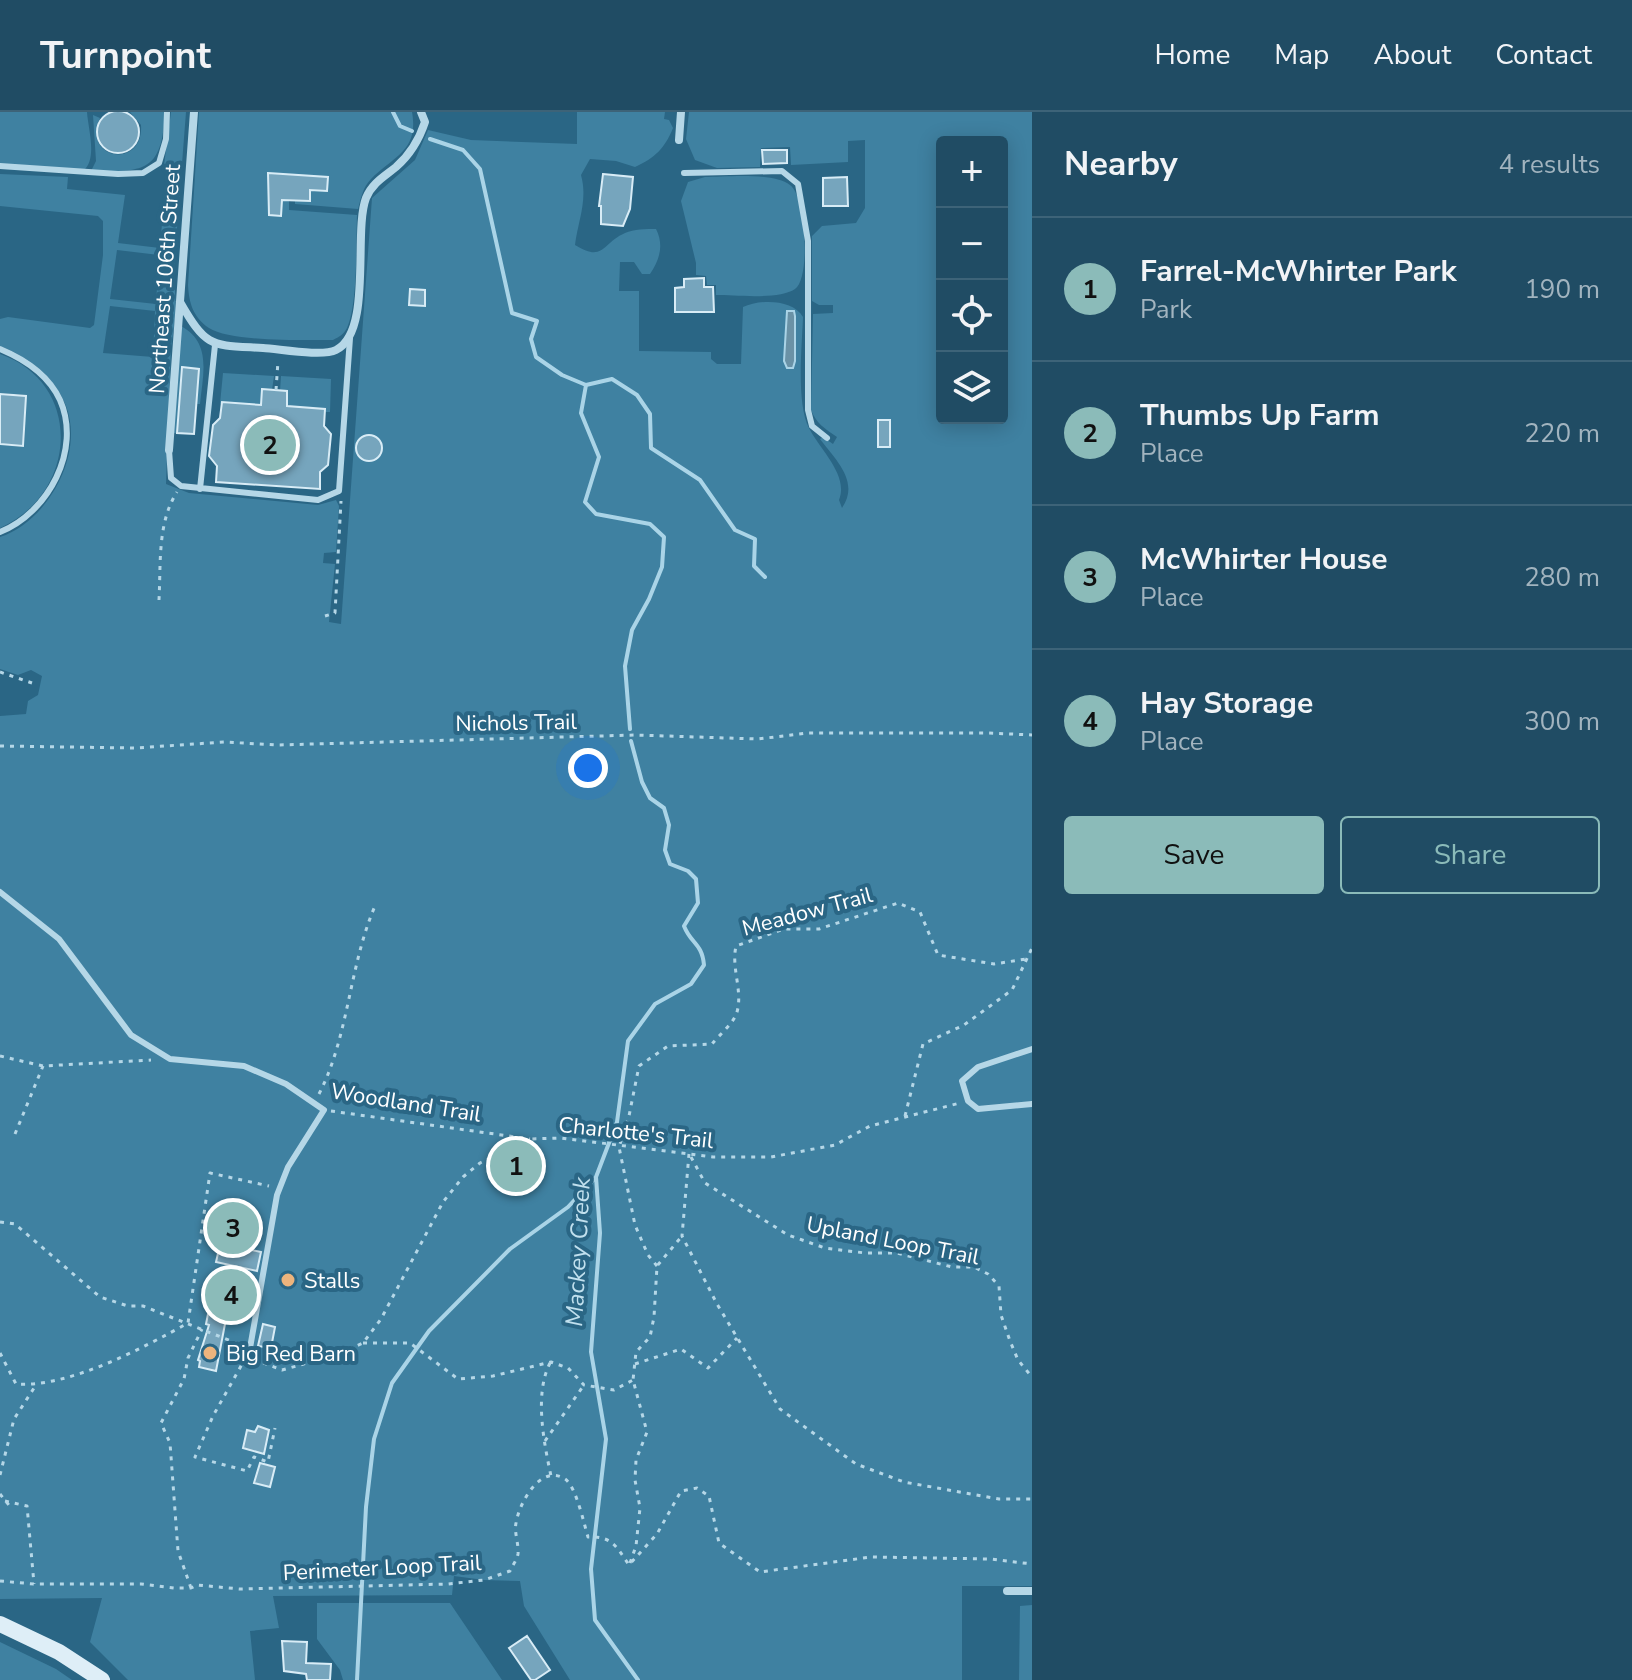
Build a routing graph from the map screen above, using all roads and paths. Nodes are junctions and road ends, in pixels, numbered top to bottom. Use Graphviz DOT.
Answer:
graph roads {
  1 [pos="167,112"];
  2 [pos="194,112"];
  3 [pos="421,112"];
  4 [pos="681,112"];
  5 [pos="679,140"];
  6 [pos="0,166"];
  7 [pos="684,173"];
  8 [pos="180,302"];
  9 [pos="350,338"];
  10 [pos="215,345"];
  11 [pos="0,349"];
  12 [pos="279,349"];
  13 [pos="276,390"];
  14 [pos="827,438"];
  15 [pos="169,450"];
  16 [pos="181,486"];
  17 [pos="200,489"];
  18 [pos="339,491"];
  19 [pos="0,532"];
  20 [pos="159,600"];
  21 [pos="325,616"];
  22 [pos="0,672"];
  23 [pos="32,683"];
  24 [pos="1032,735"];
  25 [pos="0,746"];
  26 [pos="0,892"];
  27 [pos="375,906"];
  28 [pos="1032,948"];
  29 [pos="1026,959"];
  30 [pos="1032,1049"];
  31 [pos="0,1056"];
  32 [pos="170,1059"];
  33 [pos="43,1066"];
  34 [pos="968,1101"];
  35 [pos="1032,1104"];
  36 [pos="313,1105"];
  37 [pos="324,1110"];
  38 [pos="905,1116"];
  39 [pos="15,1134"];
  40 [pos="530,1139"];
  41 [pos="616,1146"];
  42 [pos="689,1154"];
  43 [pos="279,1188"];
  44 [pos="0,1222"];
  45 [pos="682,1236"];
  46 [pos="657,1266"];
  47 [pos="188,1323"];
  48 [pos="202,1329"];
  49 [pos="737,1338"];
  50 [pos="363,1343"];
  51 [pos="250,1348"];
  52 [pos="0,1353"];
  53 [pos="551,1362"];
  54 [pos="635,1364"];
  55 [pos="1032,1377"];
  56 [pos="633,1380"];
  57 [pos="36,1385"];
  58 [pos="586,1386"];
  59 [pos="275,1428"];
  60 [pos="545,1441"];
  61 [pos="0,1475"];
  62 [pos="551,1476"];
  63 [pos="0,1494"];
  64 [pos="1032,1499"];
  65 [pos="5,1501"];
  66 [pos="12,1509"];
  67 [pos="1032,1564"];
  68 [pos="629,1565"];
  69 [pos="0,1581"];
  70 [pos="34,1584"];
  71 [pos="191,1588"];
  72 [pos="1007,1591"];
  73 [pos="1032,1591"];
  74 [pos="0,1624"];
  75 [pos="102,1680"];
  1 -- 6 [label="lane"];
  2 -- 8 [label="street, Northeast 106th Street"];
  3 -- 9 [label="street"];
  4 -- 5 [label="street"];
  7 -- 14 [label="lane"];
  8 -- 10 [label="street"];
  8 -- 15 [label="street, Northeast 106th Street"];
  9 -- 12 [label="street"];
  9 -- 18 [label="lane"];
  10 -- 12 [label="street"];
  10 -- 17 [label="lane"];
  11 -- 19 [label="lane"];
  12 -- 13 [label="path"];
  15 -- 16 [label="lane"];
  16 -- 17 [label="lane"];
  16 -- 20 [label="path"];
  17 -- 18 [label="lane"];
  18 -- 21 [label="path"];
  22 -- 23 [label="path"];
  24 -- 25 [label="path, Nichols Trail"];
  26 -- 32 [label="lane"];
  27 -- 36 [label="path"];
  28 -- 29 [label="path"];
  29 -- 38 [label="path"];
  29 -- 41 [label="path, Meadow Trail"];
  30 -- 34 [label="lane"];
  31 -- 33 [label="path"];
  32 -- 33 [label="path"];
  32 -- 36 [label="lane, Woodland Trail"];
  33 -- 39 [label="path"];
  34 -- 35 [label="lane"];
  34 -- 38 [label="path, Charlotte's Trail"];
  36 -- 37 [label="lane, Woodland Trail"];
  37 -- 40 [label="path, Woodland Trail"];
  37 -- 43 [label="lane"];
  38 -- 42 [label="path, Charlotte's Trail"];
  40 -- 41 [label="path, Charlotte's Trail"];
  40 -- 50 [label="path, Charlotte's Trail"];
  41 -- 42 [label="path, Charlotte's Trail"];
  41 -- 46 [label="path"];
  42 -- 45 [label="path"];
  42 -- 55 [label="path, Upland Loop Trail"];
  43 -- 47 [label="path"];
  43 -- 51 [label="lane"];
  44 -- 47 [label="path"];
  45 -- 46 [label="path"];
  45 -- 49 [label="path"];
  46 -- 54 [label="path"];
  47 -- 48 [label="path"];
  47 -- 57 [label="path"];
  48 -- 51 [label="path"];
  48 -- 71 [label="path"];
  49 -- 54 [label="path"];
  49 -- 64 [label="path"];
  50 -- 51 [label="path"];
  50 -- 53 [label="path"];
  51 -- 59 [label="path"];
  52 -- 57 [label="path"];
  53 -- 58 [label="path"];
  53 -- 60 [label="path"];
  54 -- 56 [label="path"];
  56 -- 58 [label="path"];
  56 -- 68 [label="path"];
  57 -- 61 [label="path"];
  58 -- 60 [label="path"];
  60 -- 62 [label="path"];
  62 -- 68 [label="path"];
  62 -- 71 [label="path, Perimeter Loop Trail"];
  63 -- 65 [label="path"];
  65 -- 66 [label="path"];
  65 -- 70 [label="path"];
  67 -- 68 [label="path"];
  69 -- 70 [label="path, Perimeter Loop Trail"];
  70 -- 71 [label="path, Perimeter Loop Trail"];
  72 -- 73 [label="street"];
  74 -- 75 [label="street"];
}
